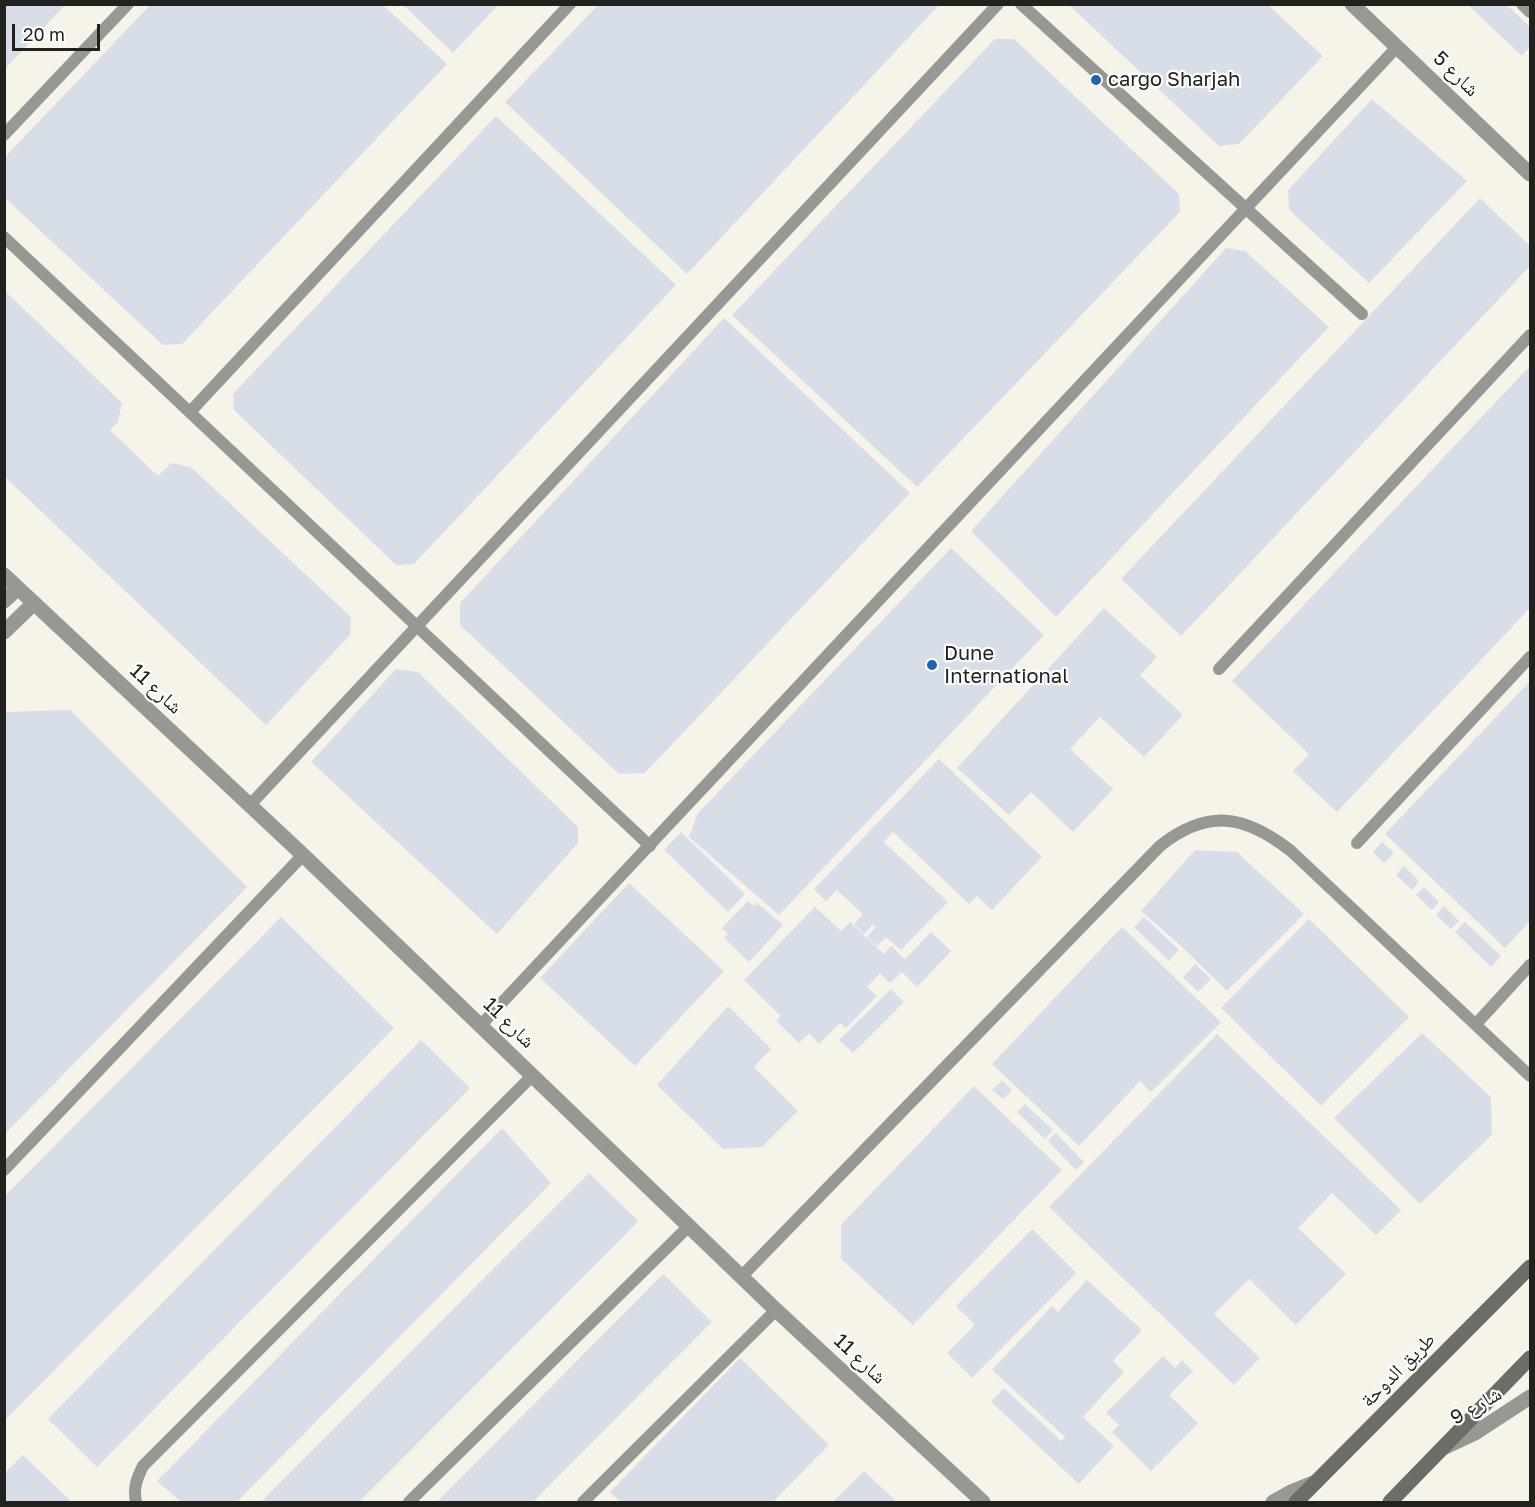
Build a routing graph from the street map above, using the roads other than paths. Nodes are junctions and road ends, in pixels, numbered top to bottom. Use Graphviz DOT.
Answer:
graph roads {
  1 [pos="128,4"];
  2 [pos="570,4"];
  3 [pos="998,4"];
  4 [pos="1022,4"];
  5 [pos="1352,4"];
  6 [pos="1522,4"];
  7 [pos="1530,12"];
  8 [pos="1397,47"];
  9 [pos="4,135"];
  10 [pos="1530,174"];
  11 [pos="1246,209"];
  12 [pos="4,237"];
  13 [pos="1362,314"];
  14 [pos="1530,335"];
  15 [pos="190,412"];
  16 [pos="4,575"];
  17 [pos="18,588"];
  18 [pos="4,601"];
  19 [pos="34,603"];
  20 [pos="417,626"];
  21 [pos="4,632"];
  22 [pos="1530,657"];
  23 [pos="1219,669"];
  24 [pos="249,806"];
  25 [pos="1357,843"];
  26 [pos="650,846"];
  27 [pos="303,855"];
  28 [pos="1530,965"];
  29 [pos="1476,1023"];
  30 [pos="481,1025"];
  31 [pos="533,1075"];
  32 [pos="1530,1076"];
  33 [pos="4,1170"];
  34 [pos="688,1226"];
  35 [pos="1530,1267"];
  36 [pos="741,1276"];
  37 [pos="776,1310"];
  38 [pos="1530,1358"];
  39 [pos="1530,1397"];
  40 [pos="1441,1450"];
  41 [pos="1316,1482"];
  42 [pos="587,1501"];
  43 [pos="136,1503"];
  44 [pos="409,1503"];
  45 [pos="983,1503"];
  46 [pos="1273,1503"];
  47 [pos="1296,1503"];
  48 [pos="1390,1503"];
  1 -- 9 [label="lane"];
  2 -- 15 [label="lane"];
  3 -- 20 [label="lane"];
  4 -- 11 [label="lane"];
  5 -- 8 [label="street, شارع 5"];
  6 -- 7 [label="lane"];
  8 -- 10 [label="street, شارع 5"];
  8 -- 11 [label="lane"];
  11 -- 13 [label="lane"];
  11 -- 26 [label="lane"];
  12 -- 15 [label="lane"];
  14 -- 23 [label="lane"];
  15 -- 20 [label="lane"];
  16 -- 17 [label="street, شارع 11"];
  17 -- 18 [label="street"];
  17 -- 19 [label="street, شارع 11"];
  19 -- 21 [label="street"];
  19 -- 24 [label="street, شارع 11"];
  20 -- 24 [label="lane"];
  20 -- 26 [label="lane"];
  22 -- 25 [label="lane"];
  24 -- 27 [label="street, شارع 11"];
  26 -- 30 [label="lane"];
  27 -- 30 [label="street, شارع 11"];
  27 -- 33 [label="lane"];
  28 -- 29 [label="lane"];
  29 -- 32 [label="lane"];
  29 -- 36 [label="lane"];
  30 -- 31 [label="street, شارع 11"];
  31 -- 34 [label="street, شارع 11"];
  31 -- 43 [label="lane"];
  34 -- 36 [label="street, شارع 11"];
  34 -- 44 [label="lane"];
  35 -- 41 [label="main road, طريق الدوحة"];
  36 -- 37 [label="street, شارع 11"];
  37 -- 42 [label="lane"];
  37 -- 45 [label="street, شارع 11"];
  38 -- 40 [label="main road"];
  39 -- 40 [label="street, شارع 9"];
  40 -- 48 [label="main road"];
  41 -- 46 [label="street"];
  41 -- 47 [label="main road, طريق الدوحة"];
}
